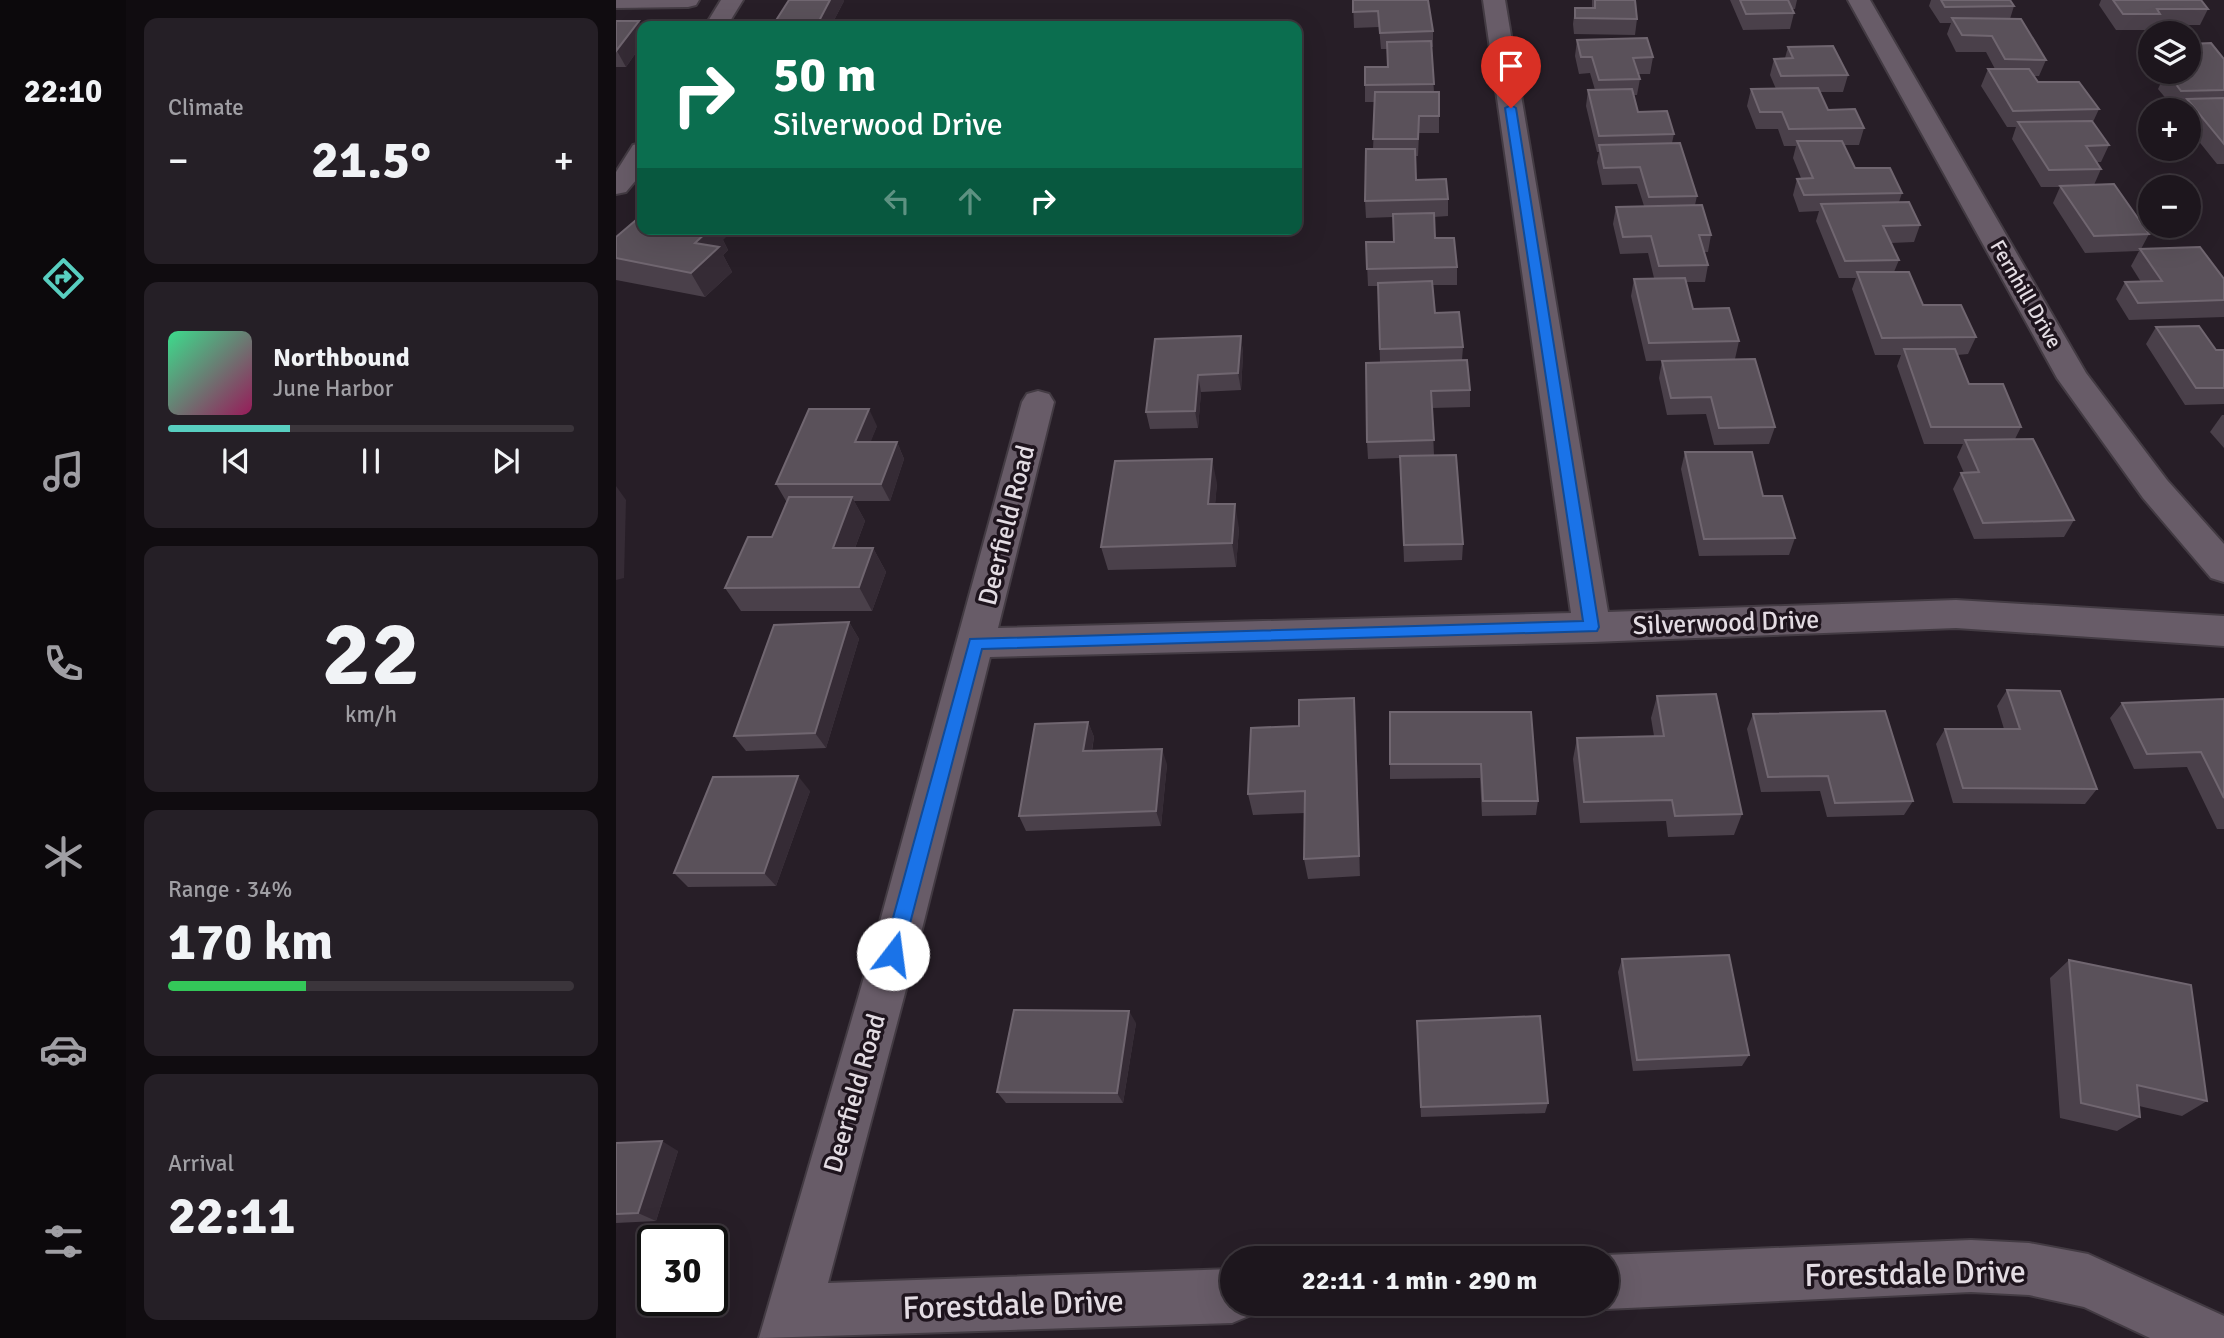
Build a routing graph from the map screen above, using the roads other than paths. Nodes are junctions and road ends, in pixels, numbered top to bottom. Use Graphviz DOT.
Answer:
graph roads {
  1 [pos="688,0"];
  2 [pos="732,0"];
  3 [pos="1494,0"];
  4 [pos="1858,0"];
  5 [pos="616,1"];
  6 [pos="719,21"];
  7 [pos="637,158"];
  8 [pos="616,186"];
  9 [pos="1038,402"];
  10 [pos="2224,568"];
  11 [pos="1592,627"];
  12 [pos="2224,631"];
  13 [pos="975,643"];
  14 [pos="1619,1281"];
  15 [pos="1220,1297"];
  16 [pos="790,1325"];
  17 [pos="2210,1338"];
  1 -- 5 [label="street"];
  2 -- 6 [label="street"];
  3 -- 11 [label="street"];
  4 -- 10 [label="street, Fernhill Drive"];
  7 -- 8 [label="street"];
  9 -- 13 [label="street, Deerfield Road"];
  11 -- 12 [label="street, Silverwood Drive"];
  11 -- 13 [label="street, Silverwood Drive"];
  13 -- 16 [label="street, Deerfield Road"];
  14 -- 17 [label="street, Forestdale Drive"];
  15 -- 16 [label="street, Forestdale Drive"];
}
